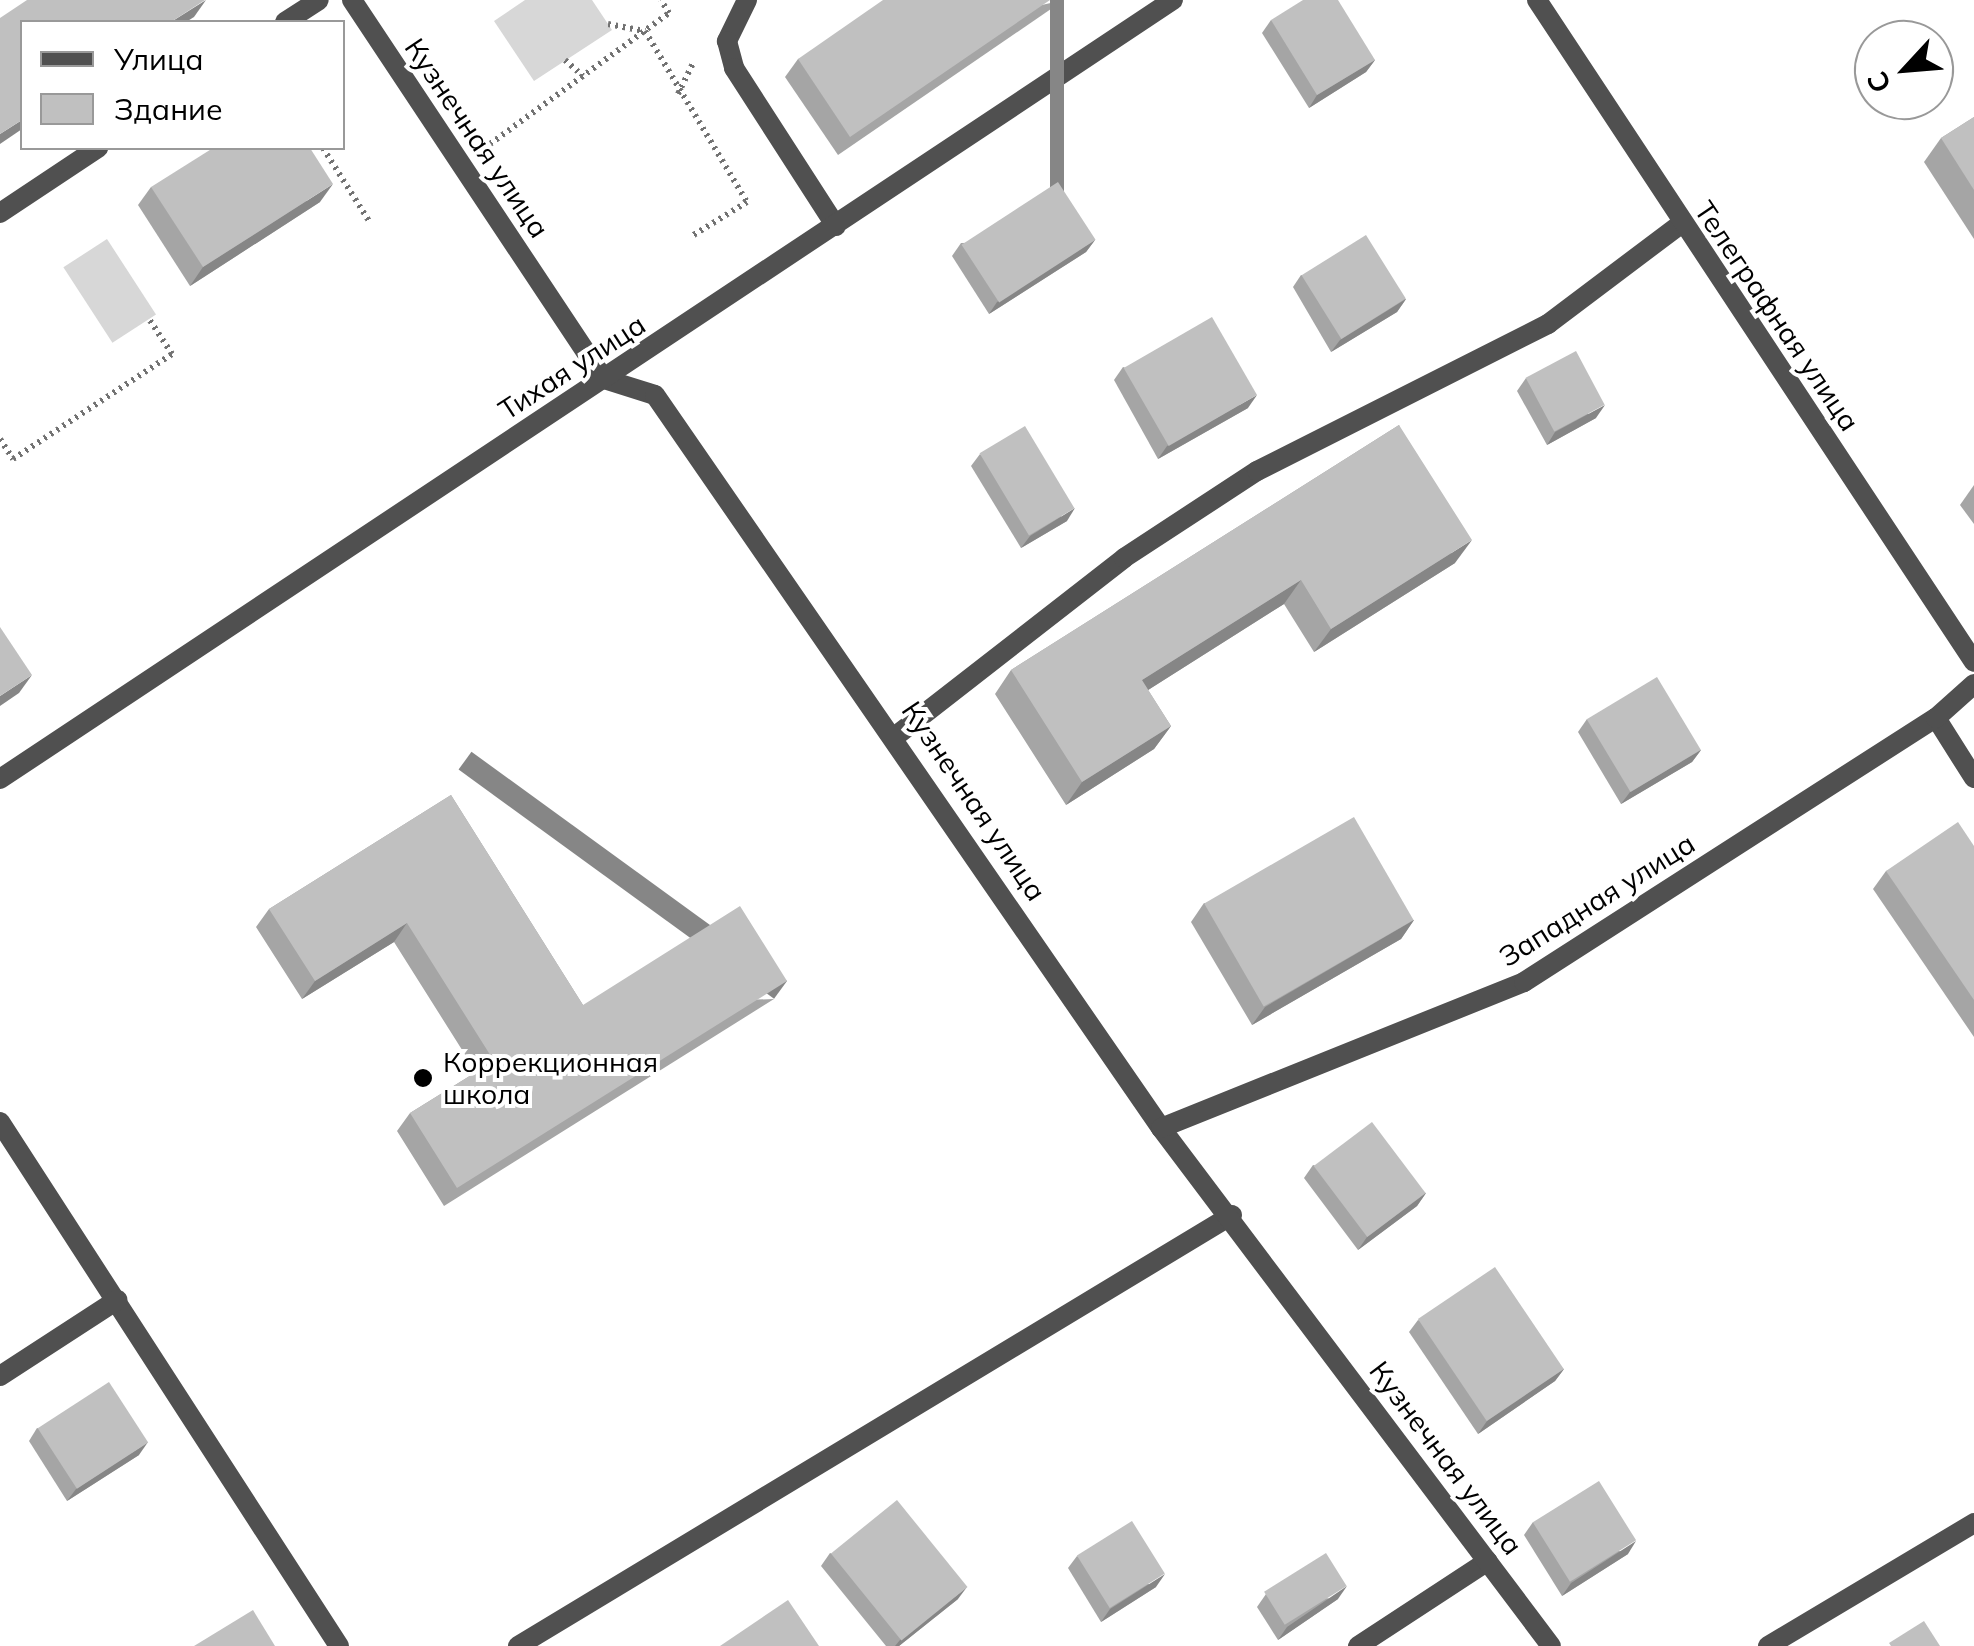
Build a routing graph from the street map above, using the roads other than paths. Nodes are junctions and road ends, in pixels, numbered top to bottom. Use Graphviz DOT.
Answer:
graph roads {
  1 [pos="319,0"];
  2 [pos="352,0"];
  3 [pos="747,0"];
  4 [pos="1173,0"];
  5 [pos="1537,0"];
  6 [pos="288,20"];
  7 [pos="95,150"];
  8 [pos="0,213"];
  9 [pos="1682,222"];
  10 [pos="836,226"];
  11 [pos="604,378"];
  12 [pos="1974,662"];
  13 [pos="1974,684"];
  14 [pos="1936,718"];
  15 [pos="897,735"];
  16 [pos="1974,778"];
  17 [pos="0,779"];
  18 [pos="0,1122"];
  19 [pos="1161,1128"];
  20 [pos="1232,1216"];
  21 [pos="117,1300"];
  22 [pos="0,1376"];
  23 [pos="1974,1522"];
  24 [pos="1488,1562"];
  25 [pos="339,1646"];
  26 [pos="518,1646"];
  27 [pos="1358,1646"];
  28 [pos="1551,1646"];
  29 [pos="1768,1646"];
  1 -- 6 [label="street"];
  2 -- 11 [label="street, Кузнечная улица"];
  3 -- 10 [label="street"];
  4 -- 10 [label="street, Тихая улица"];
  5 -- 9 [label="street, Телеграфная улица"];
  7 -- 8 [label="street"];
  9 -- 12 [label="street, Телеграфная улица"];
  9 -- 15 [label="street"];
  10 -- 11 [label="street, Тихая улица"];
  11 -- 15 [label="street, Кузнечная улица"];
  11 -- 17 [label="street, Тихая улица"];
  13 -- 14 [label="street, Западная улица"];
  14 -- 16 [label="street"];
  14 -- 19 [label="street, Западная улица"];
  15 -- 19 [label="street, Кузнечная улица"];
  18 -- 21 [label="street"];
  19 -- 20 [label="street, Кузнечная улица"];
  20 -- 24 [label="street, Кузнечная улица"];
  20 -- 26 [label="street"];
  21 -- 22 [label="street"];
  21 -- 25 [label="street"];
  23 -- 29 [label="street"];
  24 -- 27 [label="street"];
  24 -- 28 [label="street, Кузнечная улица"];
}
